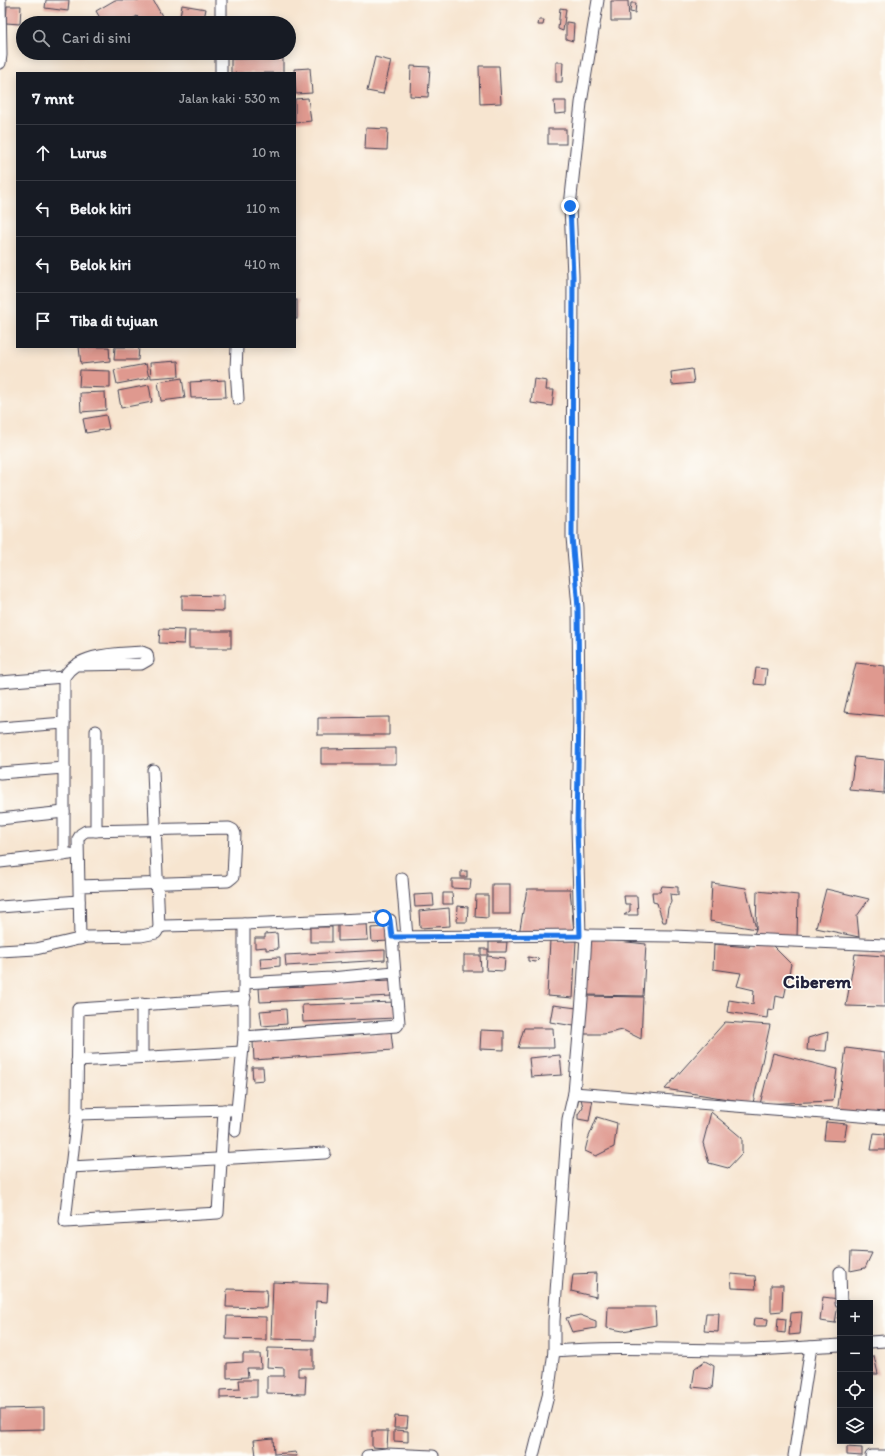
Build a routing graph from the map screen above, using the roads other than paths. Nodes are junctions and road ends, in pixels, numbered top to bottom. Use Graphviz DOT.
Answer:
graph roads {
  1 [pos="0,0"];
  2 [pos="221,0"];
  3 [pos="598,0"];
  4 [pos="221,16"];
  5 [pos="221,60"];
  6 [pos="0,63"];
  7 [pos="220,72"];
  8 [pos="237,348"];
  9 [pos="238,398"];
  10 [pos="76,666"];
  11 [pos="64,677"];
  12 [pos="0,682"];
  13 [pos="64,723"];
  14 [pos="0,728"];
  15 [pos="96,731"];
  16 [pos="64,768"];
  17 [pos="153,770"];
  18 [pos="0,773"];
  19 [pos="64,812"];
  20 [pos="0,819"];
  21 [pos="155,829"];
  22 [pos="96,831"];
  23 [pos="78,853"];
  24 [pos="64,855"];
  25 [pos="0,862"];
  26 [pos="402,878"];
  27 [pos="158,882"];
  28 [pos="79,886"];
  29 [pos="79,901"];
  30 [pos="0,907"];
  31 [pos="244,924"];
  32 [pos="160,928"];
  33 [pos="583,936"];
  34 [pos="392,937"];
  35 [pos="407,937"];
  36 [pos="80,939"];
  37 [pos="885,945"];
  38 [pos="0,952"];
  39 [pos="394,972"];
  40 [pos="245,984"];
  41 [pos="245,998"];
  42 [pos="142,1004"];
  43 [pos="244,1036"];
  44 [pos="242,1052"];
  45 [pos="142,1057"];
  46 [pos="77,1061"];
  47 [pos="574,1092"];
  48 [pos="224,1110"];
  49 [pos="237,1110"];
  50 [pos="77,1114"];
  51 [pos="885,1118"];
  52 [pos="235,1131"];
  53 [pos="325,1153"];
  54 [pos="221,1160"];
  55 [pos="71,1167"];
  56 [pos="840,1272"];
  57 [pos="841,1300"];
  58 [pos="885,1341"];
  59 [pos="873,1342"];
  60 [pos="837,1345"];
  61 [pos="811,1347"];
  62 [pos="554,1352"];
  63 [pos="367,1456"];
  64 [pos="433,1456"];
  65 [pos="533,1456"];
  66 [pos="794,1456"];
  67 [pos="871,1456"];
  68 [pos="885,1456"];
  1 -- 6 [label="street"];
  2 -- 4 [label="street"];
  3 -- 33 [label="street"];
  5 -- 7 [label="street"];
  8 -- 9 [label="street"];
  10 -- 10 [label="street"];
  10 -- 11 [label="street"];
  11 -- 12 [label="street"];
  11 -- 13 [label="street"];
  13 -- 14 [label="street"];
  13 -- 16 [label="street"];
  15 -- 22 [label="street"];
  16 -- 18 [label="street"];
  16 -- 19 [label="street"];
  17 -- 21 [label="street"];
  19 -- 20 [label="street"];
  19 -- 24 [label="street"];
  21 -- 22 [label="street"];
  21 -- 27 [label="street"];
  21 -- 27 [label="street"];
  22 -- 23 [label="street"];
  23 -- 24 [label="street"];
  23 -- 28 [label="street"];
  24 -- 25 [label="street"];
  26 -- 35 [label="street"];
  27 -- 28 [label="street"];
  27 -- 32 [label="street"];
  28 -- 29 [label="street"];
  29 -- 30 [label="street"];
  29 -- 36 [label="street"];
  31 -- 32 [label="street"];
  31 -- 34 [label="street"];
  31 -- 40 [label="street"];
  32 -- 36 [label="street"];
  33 -- 35 [label="street"];
  33 -- 37 [label="street"];
  33 -- 47 [label="street"];
  34 -- 35 [label="street"];
  34 -- 39 [label="street"];
  36 -- 38 [label="street"];
  39 -- 40 [label="street"];
  39 -- 43 [label="street"];
  40 -- 41 [label="street"];
  41 -- 42 [label="street"];
  41 -- 43 [label="street"];
  42 -- 45 [label="street"];
  42 -- 46 [label="street"];
  43 -- 44 [label="street"];
  44 -- 45 [label="street"];
  44 -- 49 [label="street"];
  45 -- 46 [label="street"];
  46 -- 50 [label="street"];
  47 -- 51 [label="street"];
  47 -- 62 [label="street"];
  48 -- 49 [label="street"];
  48 -- 50 [label="street"];
  48 -- 54 [label="street"];
  49 -- 52 [label="street"];
  50 -- 55 [label="street"];
  53 -- 54 [label="street"];
  54 -- 55 [label="street"];
  54 -- 55 [label="street"];
  56 -- 57 [label="street"];
  58 -- 59 [label="street"];
  60 -- 61 [label="street"];
  61 -- 62 [label="street"];
  61 -- 66 [label="street"];
  62 -- 65 [label="street"];
  63 -- 64 [label="street"];
  67 -- 68 [label="street"];
}
